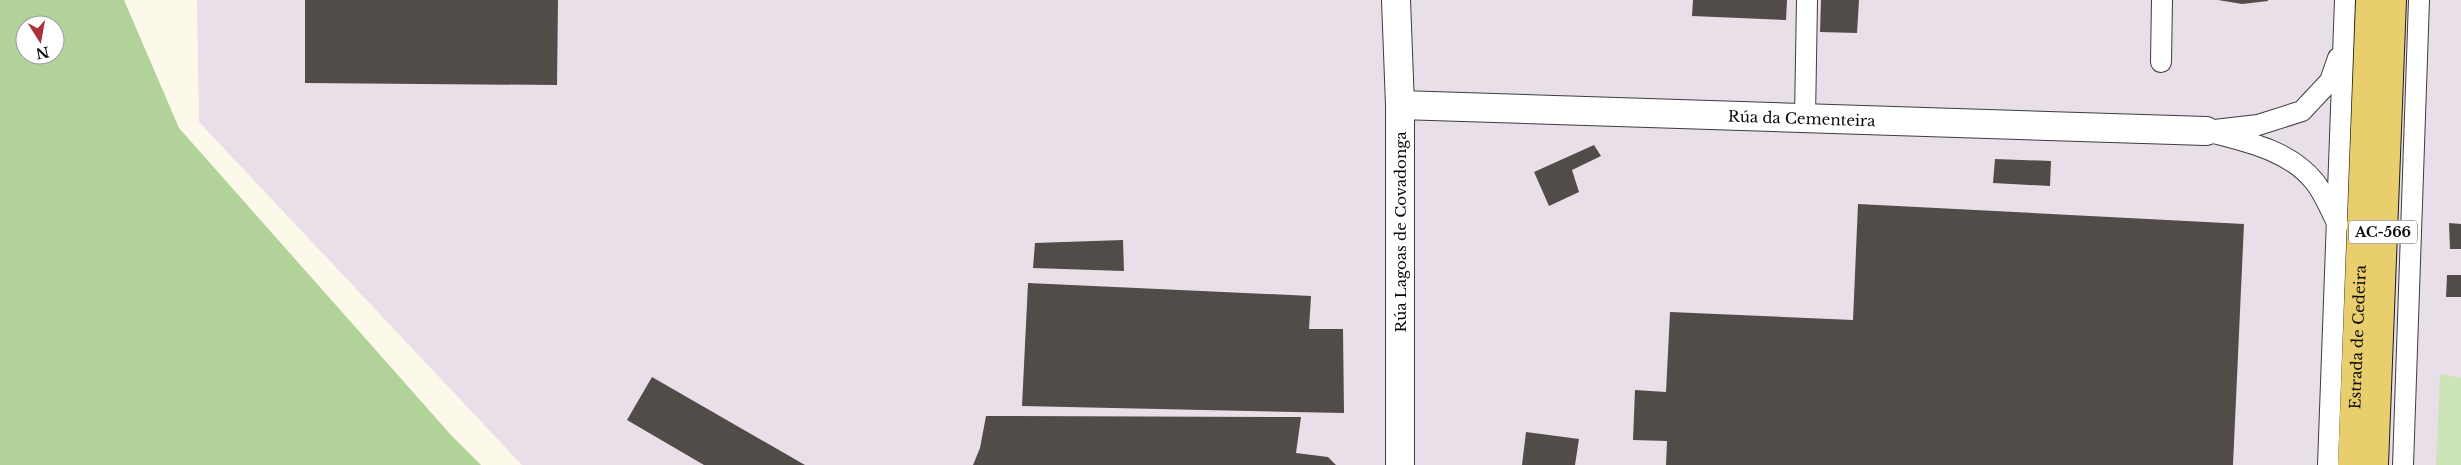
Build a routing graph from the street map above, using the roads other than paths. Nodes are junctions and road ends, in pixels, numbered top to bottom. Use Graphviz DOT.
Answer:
graph roads {
  1 [pos="1396,0"];
  2 [pos="1807,0"];
  3 [pos="2162,0"];
  4 [pos="2345,0"];
  5 [pos="2370,0"];
  6 [pos="2392,0"];
  7 [pos="2419,0"];
  8 [pos="2344,42"];
  9 [pos="2161,62"];
  10 [pos="1400,105"];
  11 [pos="1805,118"];
  12 [pos="2206,131"];
  13 [pos="2338,226"];
  14 [pos="1400,465"];
  15 [pos="2328,465"];
  16 [pos="2352,465"];
  17 [pos="2374,465"];
  18 [pos="2403,465"];
  1 -- 10 [label="street, Rúa Lagoas de Covadonga"];
  2 -- 11 [label="lane"];
  3 -- 9 [label="lane"];
  4 -- 8 [label="lane"];
  5 -- 16 [label="main road, Estrada de Cedeira"];
  6 -- 17 [label="main road, Estrada de Cedeira / AC-566"];
  7 -- 18 [label="lane"];
  8 -- 12 [label="lane"];
  8 -- 13 [label="lane"];
  10 -- 11 [label="street, Rúa da Cementeira"];
  10 -- 14 [label="street, Rúa Lagoas de Covadonga"];
  11 -- 12 [label="street, Rúa da Cementeira"];
  12 -- 13 [label="lane"];
  13 -- 15 [label="lane"];
}
